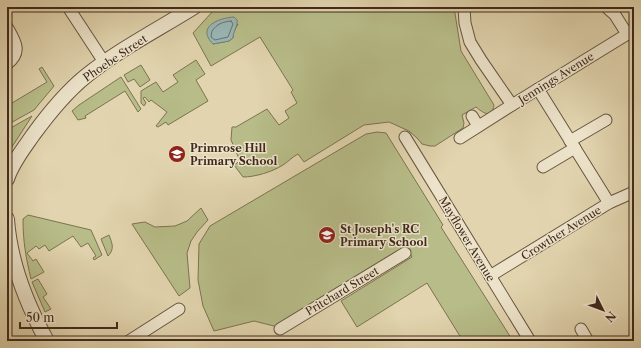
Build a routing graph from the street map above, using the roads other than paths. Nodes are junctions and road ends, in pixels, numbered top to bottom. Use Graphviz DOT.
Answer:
graph roads {
  1 [pos="68,7"];
  2 [pos="194,7"];
  3 [pos="464,7"];
  4 [pos="606,7"];
  5 [pos="7,27"];
  6 [pos="631,32"];
  7 [pos="104,62"];
  8 [pos="7,64"];
  9 [pos="538,89"];
  10 [pos="512,105"];
  11 [pos="472,116"];
  12 [pos="606,120"];
  13 [pos="478,126"];
  14 [pos="405,137"];
  15 [pos="460,138"];
  16 [pos="573,144"];
  17 [pos="543,167"];
  18 [pos="7,179"];
  19 [pos="634,192"];
  20 [pos="609,203"];
  21 [pos="7,219"];
  22 [pos="405,253"];
  23 [pos="490,276"];
  24 [pos="179,309"];
  25 [pos="280,329"];
  26 [pos="581,329"];
  27 [pos="47,341"];
  28 [pos="129,341"];
  29 [pos="530,341"];
  30 [pos="588,341"];
  1 -- 7 [label="street"];
  2 -- 7 [label="street, Phoebe Street"];
  3 -- 10 [label="street, Jennings Avenue"];
  4 -- 6 [label="street"];
  5 -- 8 [label="street"];
  6 -- 9 [label="street, Jennings Avenue"];
  7 -- 18 [label="street, Phoebe Street"];
  9 -- 10 [label="street, Jennings Avenue"];
  9 -- 16 [label="street"];
  10 -- 13 [label="street"];
  11 -- 13 [label="street"];
  12 -- 16 [label="street"];
  13 -- 15 [label="street"];
  14 -- 23 [label="street, Mayflower Avenue"];
  16 -- 17 [label="street"];
  16 -- 20 [label="street"];
  19 -- 20 [label="street, Crowther Avenue"];
  20 -- 23 [label="street, Crowther Avenue"];
  21 -- 27 [label="street"];
  22 -- 25 [label="street, Pritchard Street"];
  23 -- 29 [label="street, Mayflower Avenue"];
  24 -- 28 [label="street"];
  26 -- 30 [label="street"];
}
